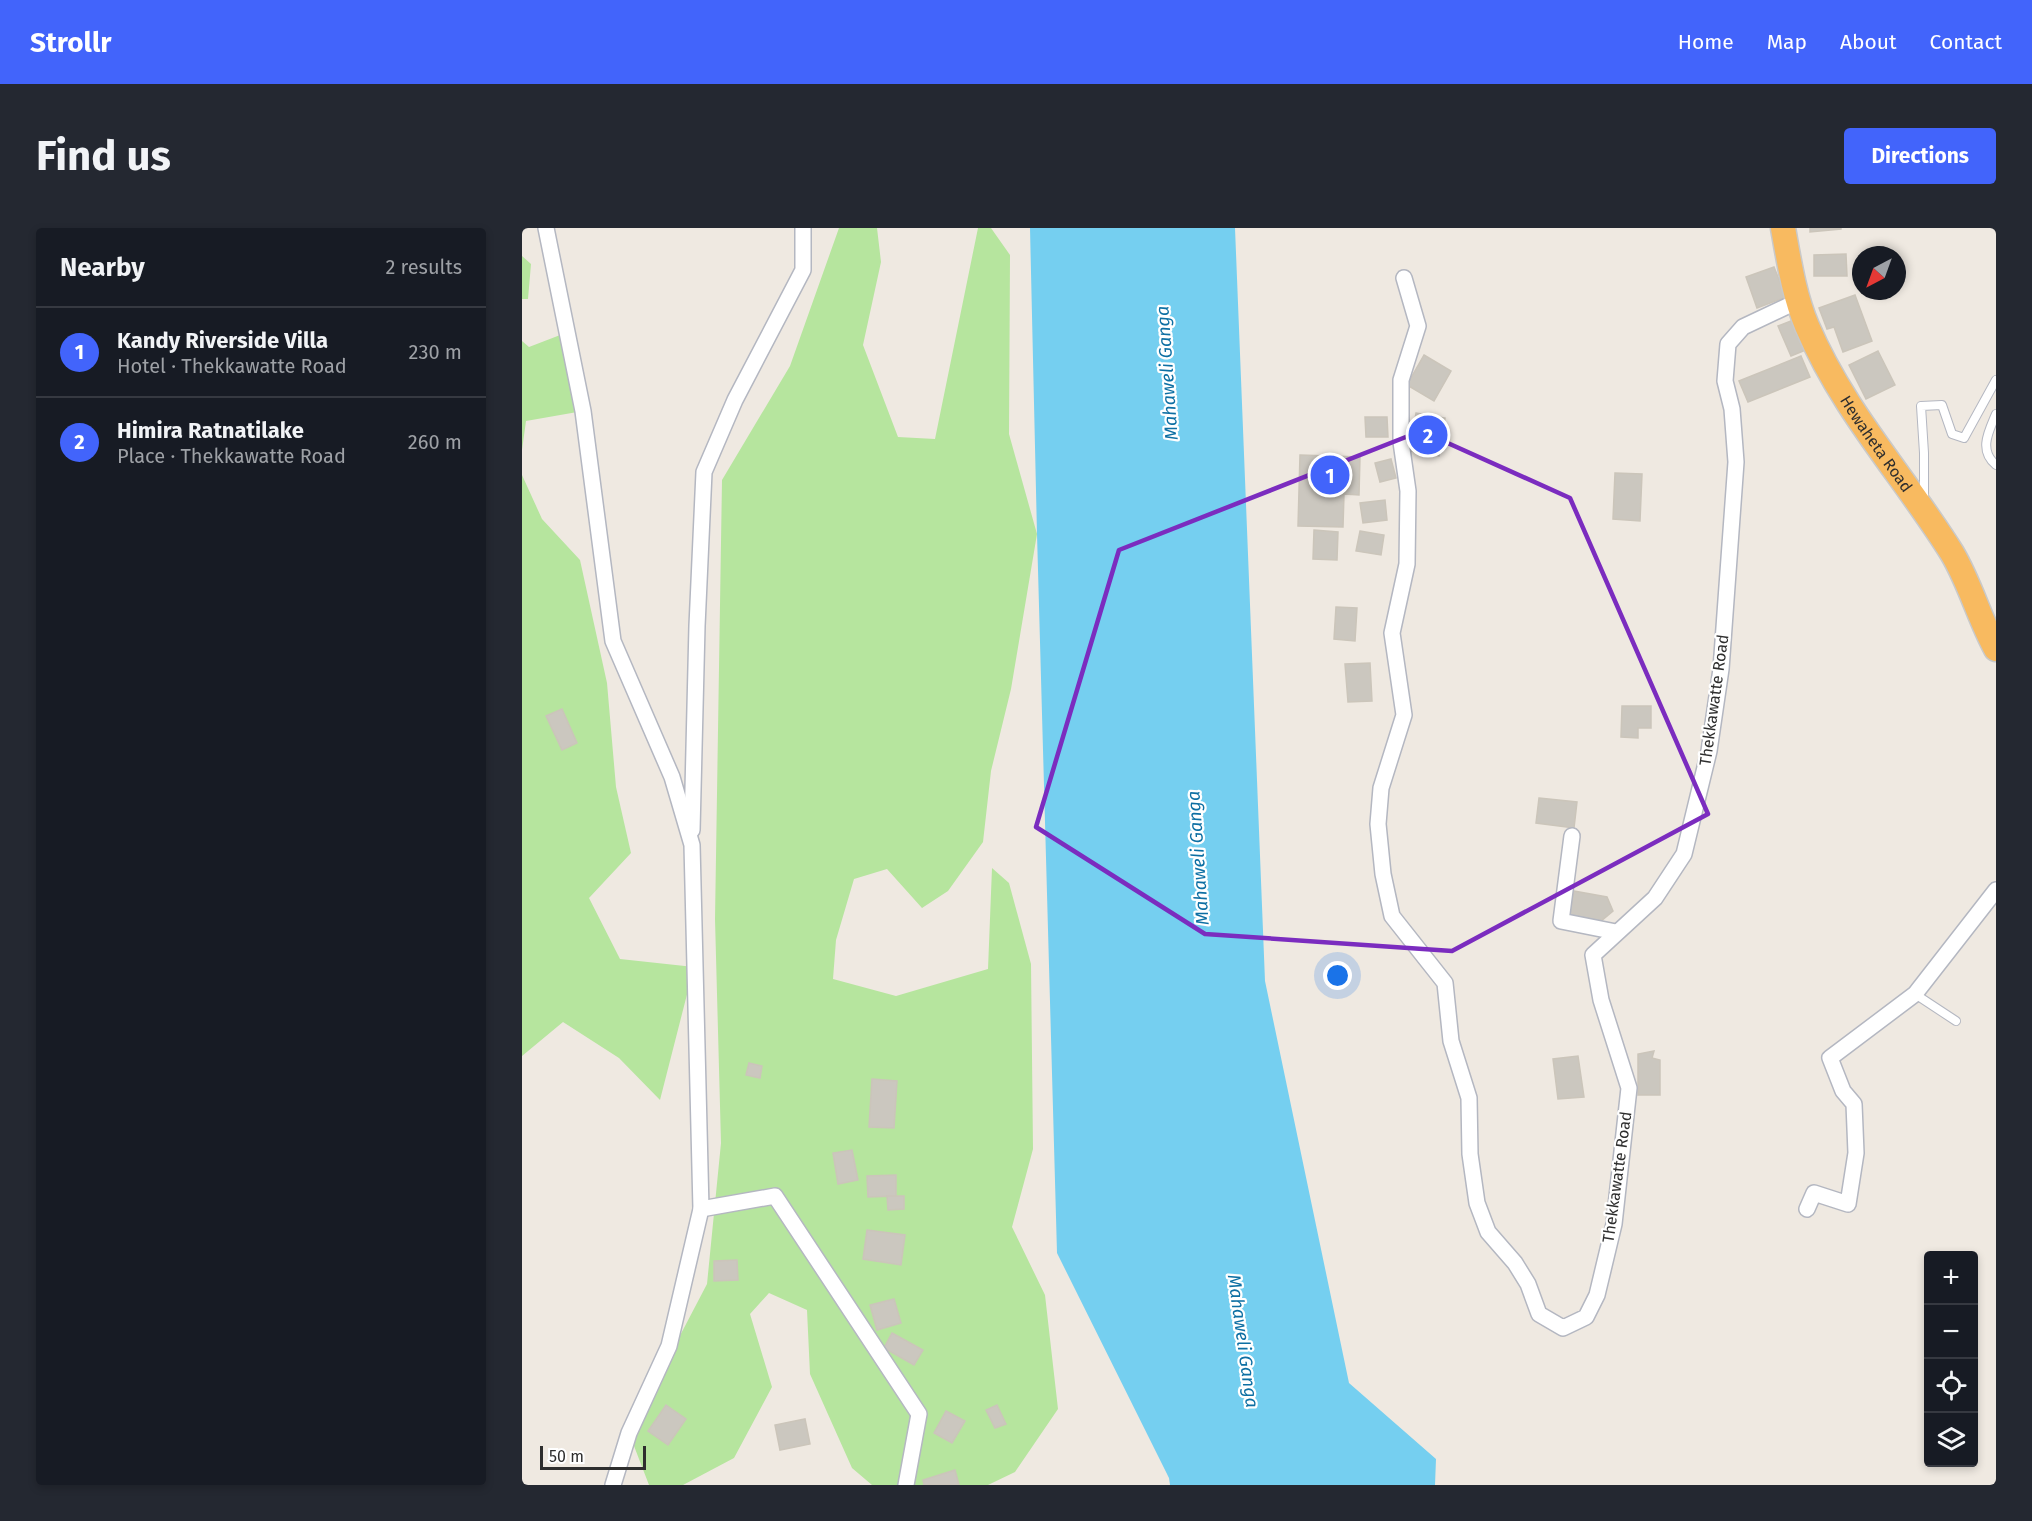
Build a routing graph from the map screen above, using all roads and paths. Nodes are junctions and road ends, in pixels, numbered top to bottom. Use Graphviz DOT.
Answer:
graph roads {
  1 [pos="546,228"];
  2 [pos="803,228"];
  3 [pos="1783,228"];
  4 [pos="1404,278"];
  5 [pos="1798,301"];
  6 [pos="1996,380"];
  7 [pos="1996,414"];
  8 [pos="1996,465"];
  9 [pos="1923,509"];
  10 [pos="1996,649"];
  11 [pos="1572,836"];
  12 [pos="692,845"];
  13 [pos="1996,890"];
  14 [pos="1616,932"];
  15 [pos="1915,994"];
  16 [pos="1956,1021"];
  17 [pos="702,1209"];
  18 [pos="1807,1209"];
  19 [pos="613,1485"];
  20 [pos="906,1485"];
  1 -- 12 [label="street"];
  2 -- 12 [label="street"];
  3 -- 5 [label="highway, Hewaheta Road"];
  4 -- 14 [label="street, Thekkawatte Road"];
  5 -- 9 [label="highway, Hewaheta Road"];
  5 -- 14 [label="street, Thekkawatte Road"];
  6 -- 9 [label="lane"];
  7 -- 8 [label="lane"];
  9 -- 10 [label="highway, Hewaheta Road"];
  11 -- 14 [label="street"];
  12 -- 17 [label="street"];
  13 -- 15 [label="street"];
  15 -- 16 [label="lane"];
  15 -- 18 [label="street"];
  17 -- 19 [label="street"];
  17 -- 20 [label="street"];
}
